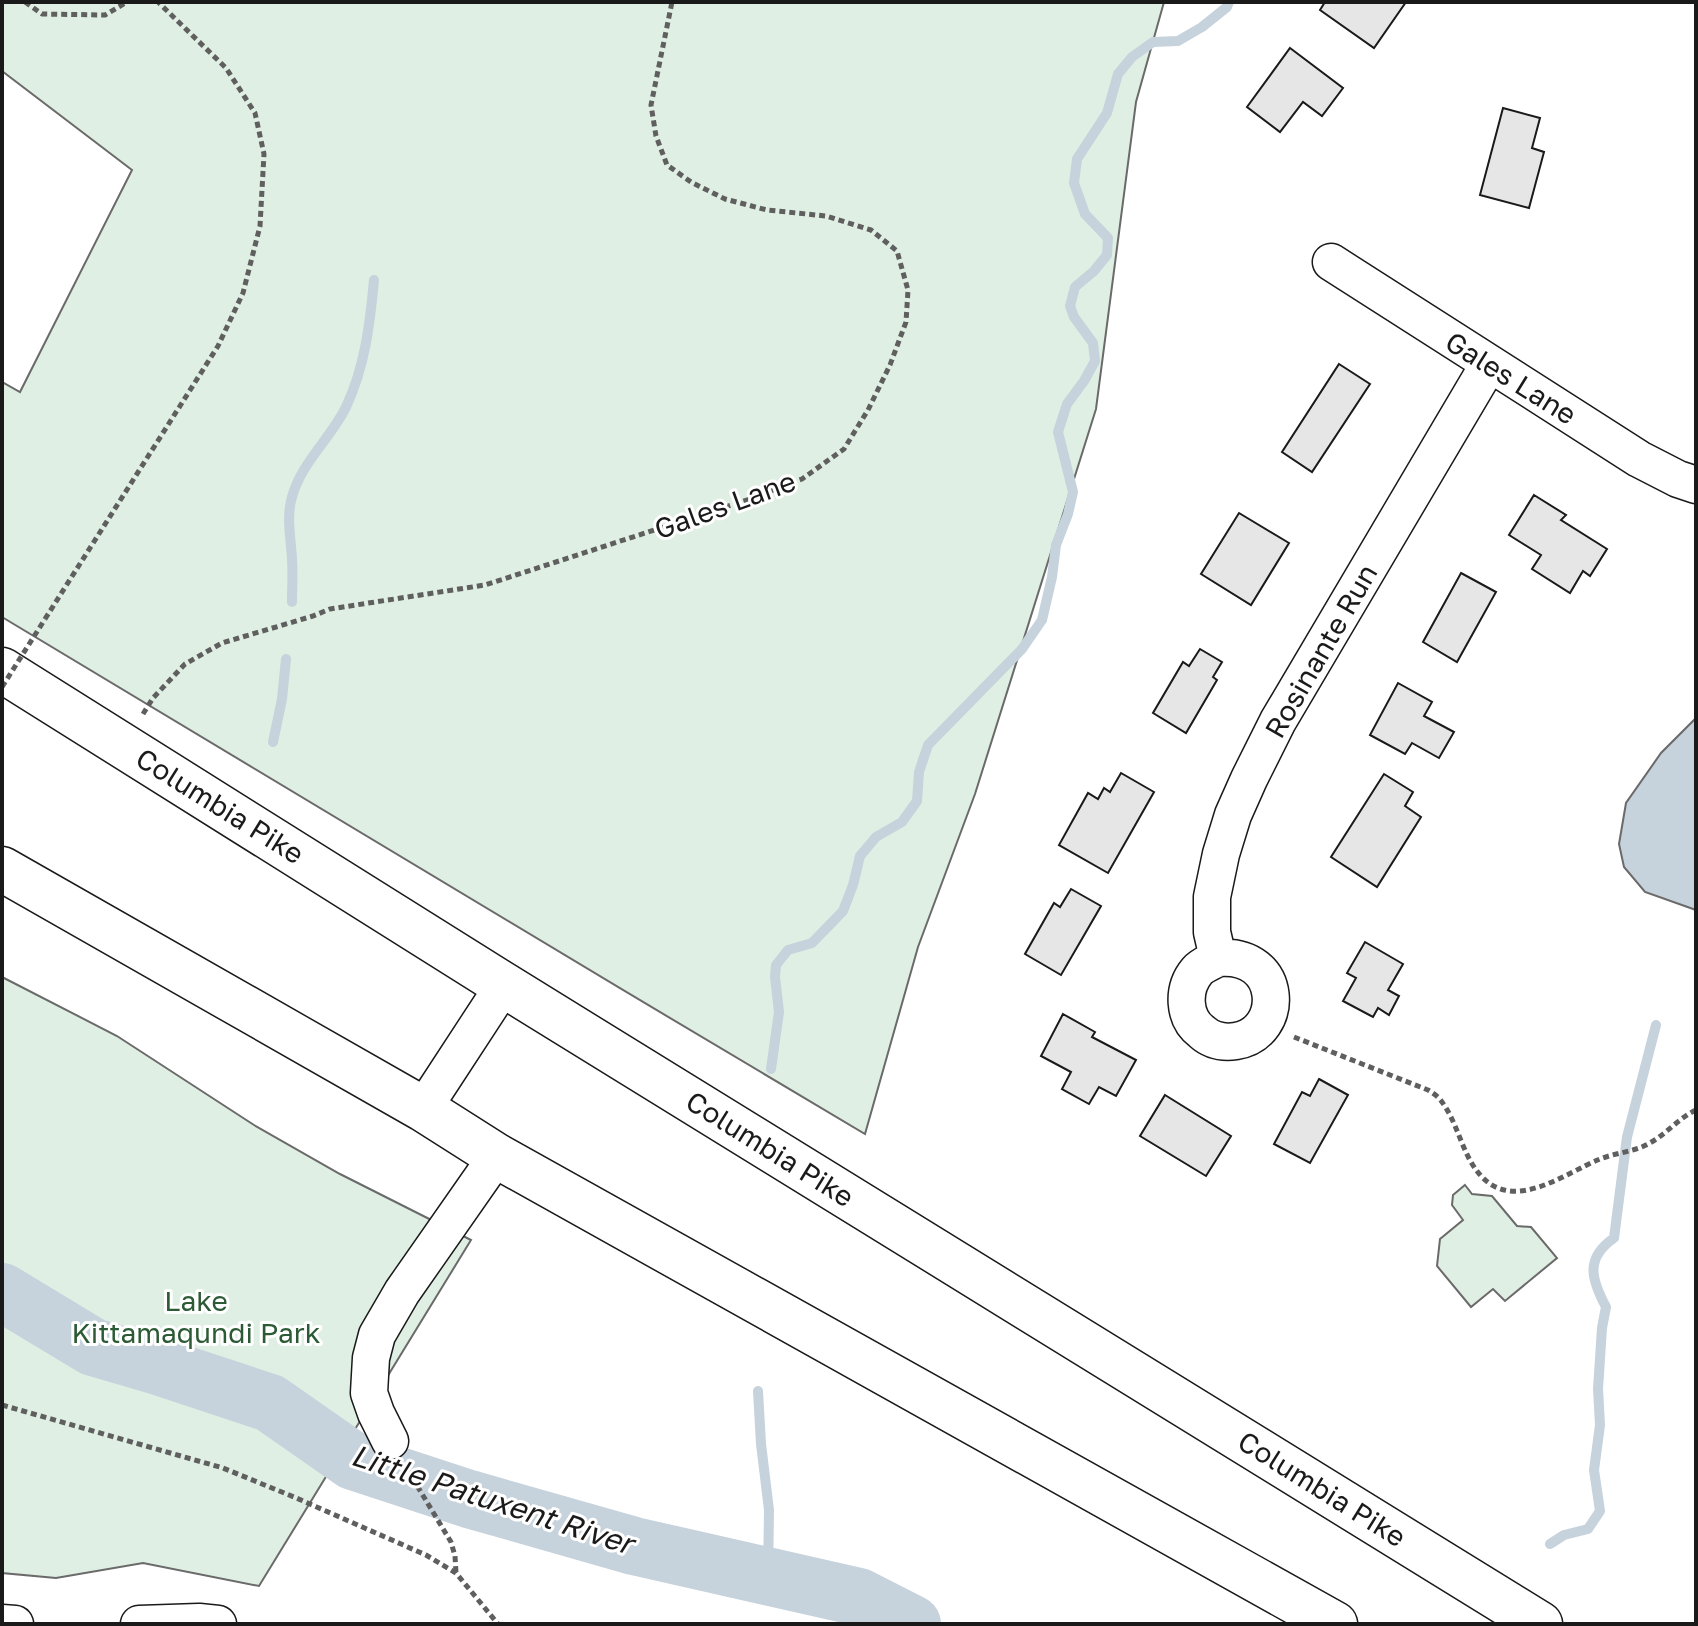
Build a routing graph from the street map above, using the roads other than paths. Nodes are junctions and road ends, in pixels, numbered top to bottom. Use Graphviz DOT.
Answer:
graph roads {
  1 [pos="1331,262"];
  2 [pos="1489,364"];
  3 [pos="1696,485"];
  4 [pos="2,670"];
  5 [pos="2,869"];
  6 [pos="1218,958"];
  7 [pos="504,985"];
  8 [pos="423,1109"];
  9 [pos="497,1156"];
  10 [pos="390,1441"];
  11 [pos="1248,1574"];
  12 [pos="2,1623"];
  13 [pos="15,1624"];
  14 [pos="139,1624"];
  15 [pos="218,1624"];
  16 [pos="1305,1624"];
  17 [pos="1335,1624"];
  18 [pos="1540,1624"];
  1 -- 2 [label="street, Gales Lane"];
  2 -- 3 [label="street, Gales Lane"];
  2 -- 6 [label="street, Rosinante Run"];
  4 -- 7 [label="highway, Columbia Pike"];
  5 -- 8 [label="highway"];
  6 -- 6 [label="street"];
  7 -- 8 [label="street"];
  7 -- 18 [label="highway, Columbia Pike"];
  8 -- 9 [label="highway"];
  9 -- 10 [label="street"];
  9 -- 11 [label="highway"];
  11 -- 16 [label="highway"];
  11 -- 17 [label="highway"];
  12 -- 13 [label="street"];
  14 -- 15 [label="street"];
}
